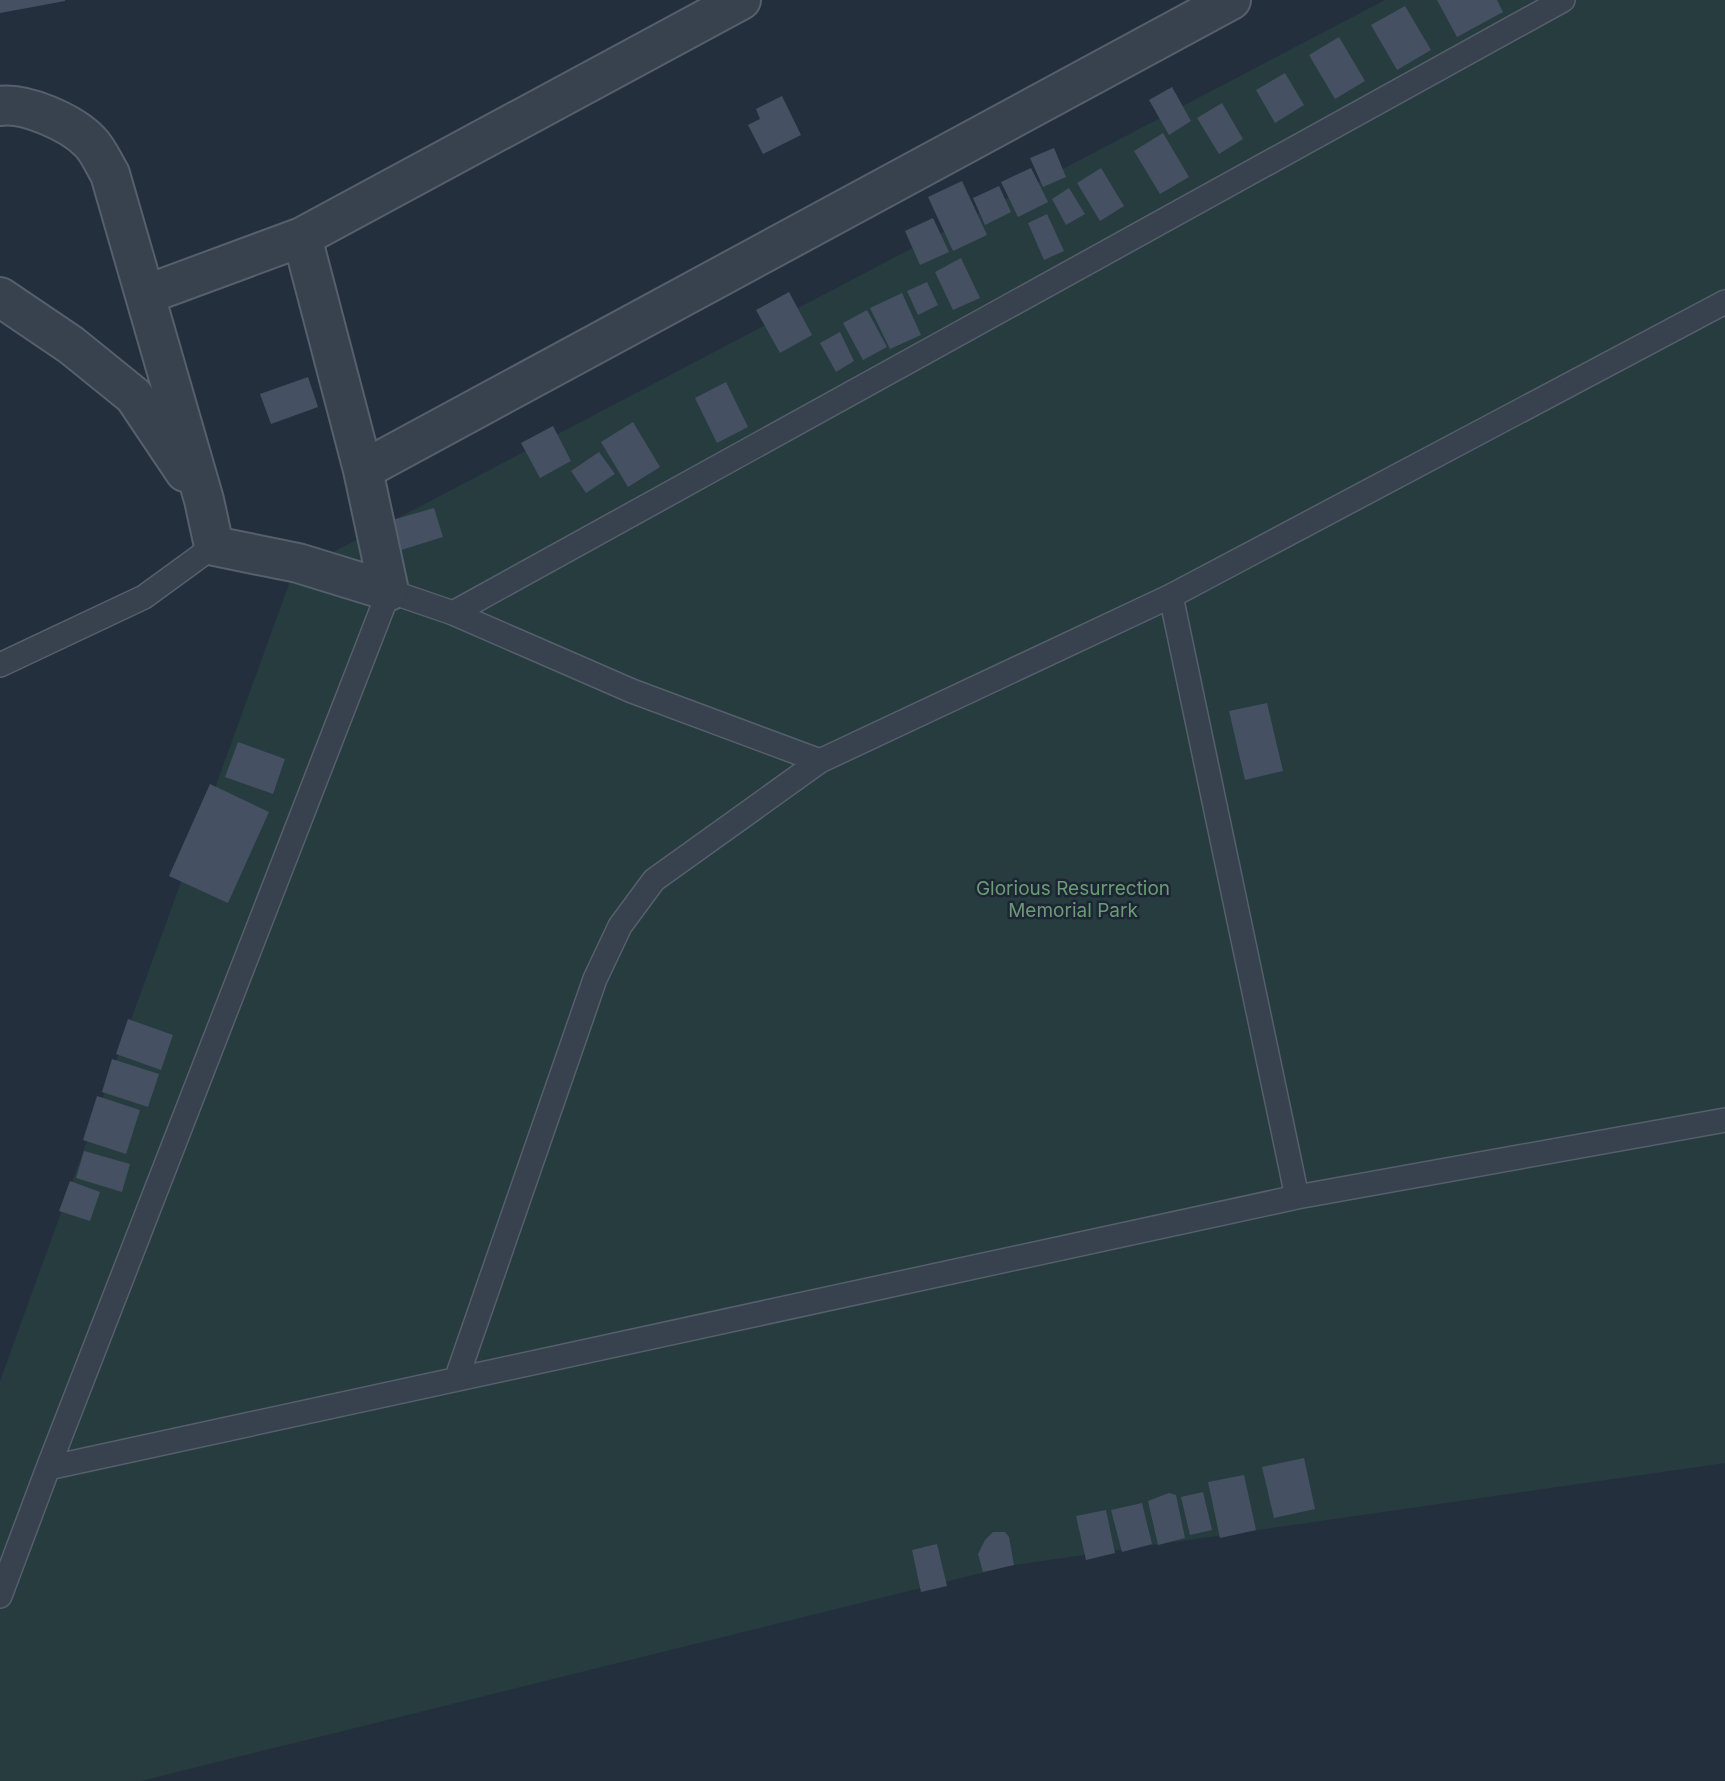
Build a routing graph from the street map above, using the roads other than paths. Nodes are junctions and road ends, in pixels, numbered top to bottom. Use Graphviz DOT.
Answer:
graph roads {
  1 [pos="741,0"];
  2 [pos="1231,0"];
  3 [pos="1563,0"];
  4 [pos="0,106"];
  5 [pos="302,237"];
  6 [pos="145,295"];
  7 [pos="0,297"];
  8 [pos="1725,302"];
  9 [pos="363,471"];
  10 [pos="204,500"];
  11 [pos="214,546"];
  12 [pos="389,591"];
  13 [pos="1171,596"];
  14 [pos="453,613"];
  15 [pos="0,665"];
  16 [pos="820,761"];
  17 [pos="1725,1121"];
  18 [pos="1297,1197"];
  19 [pos="457,1377"];
  20 [pos="48,1468"];
  21 [pos="0,1596"];
  1 -- 5 [label="street"];
  2 -- 9 [label="street"];
  3 -- 14 [label="lane"];
  4 -- 6 [label="street"];
  5 -- 6 [label="street"];
  5 -- 9 [label="street"];
  6 -- 10 [label="street"];
  7 -- 10 [label="street"];
  8 -- 13 [label="lane"];
  9 -- 12 [label="street"];
  10 -- 11 [label="street"];
  11 -- 12 [label="street"];
  11 -- 15 [label="lane"];
  12 -- 14 [label="lane"];
  12 -- 20 [label="lane"];
  13 -- 16 [label="lane"];
  13 -- 18 [label="lane"];
  14 -- 16 [label="lane"];
  16 -- 19 [label="lane"];
  17 -- 18 [label="lane"];
  18 -- 19 [label="lane"];
  19 -- 20 [label="lane"];
  20 -- 21 [label="lane"];
}
